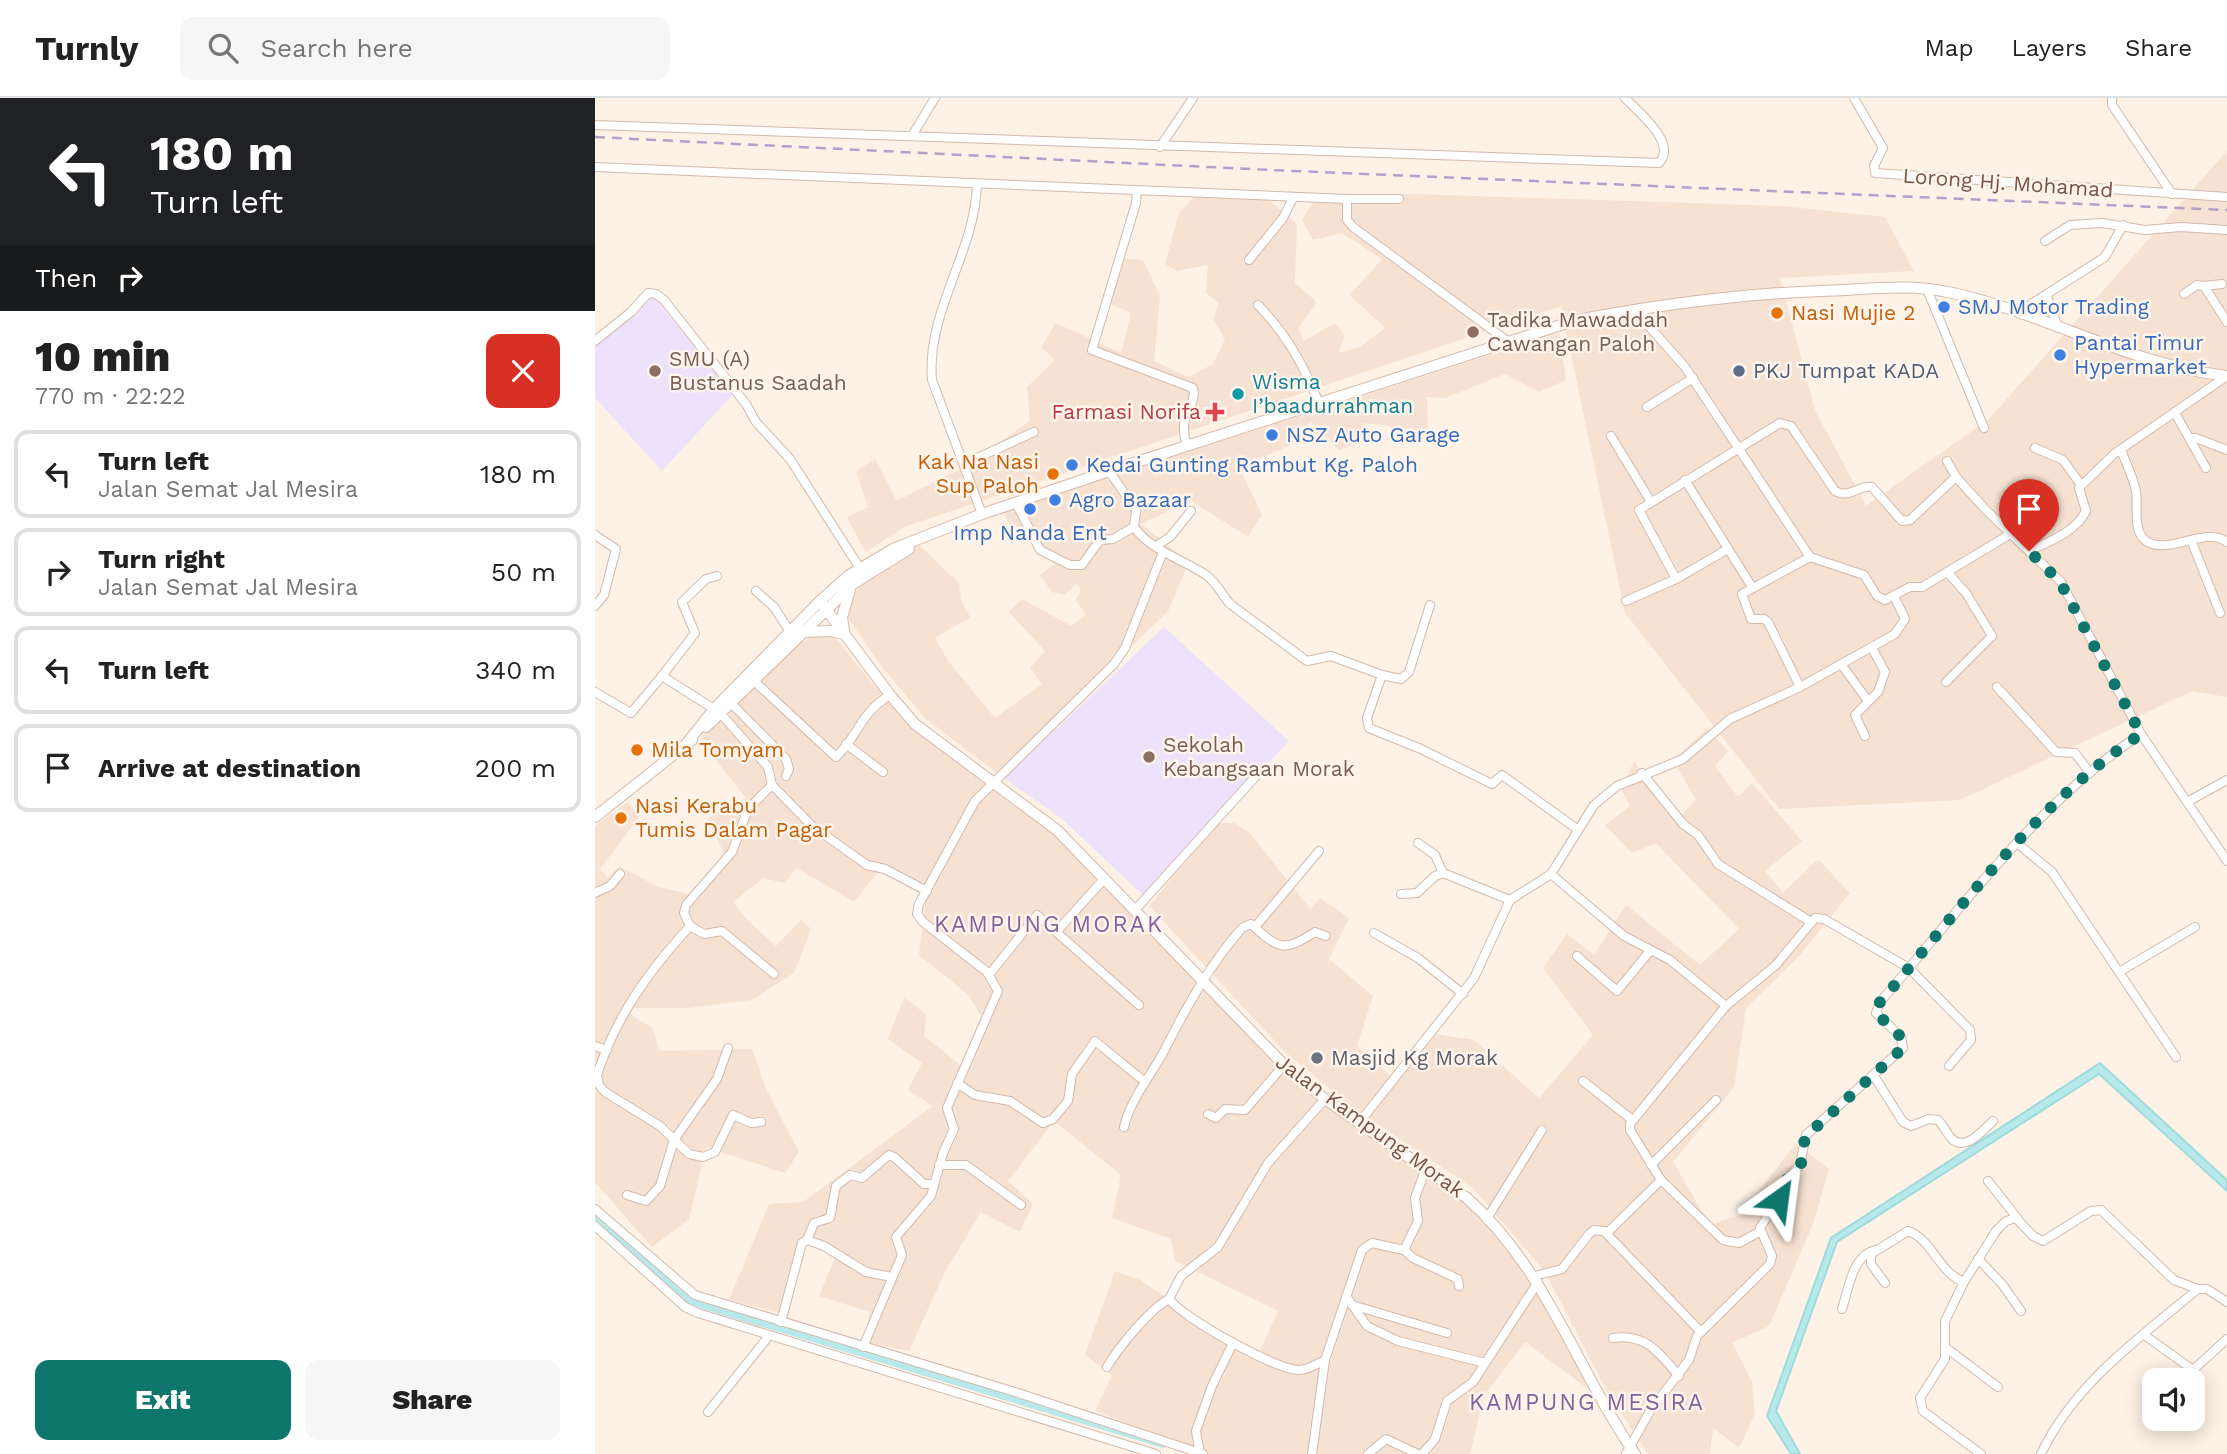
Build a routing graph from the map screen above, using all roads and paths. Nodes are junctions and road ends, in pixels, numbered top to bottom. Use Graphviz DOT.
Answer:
graph roads {
  1 [pos="935,98"];
  2 [pos="1193,98"];
  3 [pos="1625,98"];
  4 [pos="1854,98"];
  5 [pos="2112,98"];
  6 [pos="595,125"];
  7 [pos="913,134"];
  8 [pos="1160,147"];
  9 [pos="595,167"];
  10 [pos="977,183"];
  11 [pos="1137,191"];
  12 [pos="2172,194"];
  13 [pos="2227,197"];
  14 [pos="1293,198"];
  15 [pos="1347,199"];
  16 [pos="1399,199"];
  17 [pos="2123,225"];
  18 [pos="2227,230"];
  19 [pos="2045,241"];
  20 [pos="1249,260"];
  21 [pos="2222,285"];
  22 [pos="2204,286"];
  23 [pos="1927,289"];
  24 [pos="2184,294"];
  25 [pos="2047,296"];
  26 [pos="1258,305"];
  27 [pos="1642,308"];
  28 [pos="2022,315"];
  29 [pos="2227,322"];
  30 [pos="2058,328"];
  31 [pos="1506,340"];
  32 [pos="595,341"];
  33 [pos="2227,376"];
  34 [pos="1693,378"];
  35 [pos="1319,402"];
  36 [pos="1647,407"];
  37 [pos="2175,413"];
  38 [pos="1984,428"];
  39 [pos="1034,432"];
  40 [pos="1611,436"];
  41 [pos="2189,438"];
  42 [pos="1187,446"];
  43 [pos="1736,447"];
  44 [pos="2035,448"];
  45 [pos="2121,450"];
  46 [pos="2227,450"];
  47 [pos="1947,461"];
  48 [pos="964,464"];
  49 [pos="2206,468"];
  50 [pos="1109,471"];
  51 [pos="1956,477"];
  52 [pos="1685,480"];
  53 [pos="2081,485"];
  54 [pos="1651,502"];
  55 [pos="1016,503"];
  56 [pos="1191,511"];
  57 [pos="982,514"];
  58 [pos="1134,527"];
  59 [pos="2012,533"];
  60 [pos="595,535"];
  61 [pos="2192,540"];
  62 [pos="2227,542"];
  63 [pos="1159,549"];
  64 [pos="1728,549"];
  65 [pos="2029,551"];
  66 [pos="1810,557"];
  67 [pos="862,572"];
  68 [pos="1948,573"];
  69 [pos="717,576"];
  70 [pos="1676,579"];
  71 [pos="853,584"];
  72 [pos="1752,587"];
  73 [pos="756,591"];
  74 [pos="1894,596"];
  75 [pos="1626,601"];
  76 [pos="823,605"];
  77 [pos="1430,605"];
  78 [pos="595,606"];
  79 [pos="2220,613"];
  80 [pos="790,632"];
  81 [pos="802,632"];
  82 [pos="845,634"];
  83 [pos="1872,648"];
  84 [pos="1841,664"];
  85 [pos="1382,675"];
  86 [pos="661,676"];
  87 [pos="754,681"];
  88 [pos="1946,682"];
  89 [pos="1800,687"];
  90 [pos="1997,687"];
  91 [pos="595,692"];
  92 [pos="890,695"];
  93 [pos="1868,701"];
  94 [pos="732,704"];
  95 [pos="718,712"];
  96 [pos="2141,734"];
  97 [pos="1865,736"];
  98 [pos="846,744"];
  99 [pos="883,772"];
  100 [pos="2090,773"];
  101 [pos="1642,774"];
  102 [pos="1257,775"];
  103 [pos="786,776"];
  104 [pos="2227,780"];
  105 [pos="994,783"];
  106 [pos="772,785"];
  107 [pos="2187,802"];
  108 [pos="595,817"];
  109 [pos="1577,829"];
  110 [pos="1418,843"];
  111 [pos="2018,844"];
  112 [pos="1319,851"];
  113 [pos="2227,861"];
  114 [pos="1443,873"];
  115 [pos="620,874"];
  116 [pos="1551,874"];
  117 [pos="1105,878"];
  118 [pos="927,891"];
  119 [pos="595,893"];
  120 [pos="1401,894"];
  121 [pos="1510,900"];
  122 [pos="1135,910"];
  123 [pos="1811,922"];
  124 [pos="690,926"];
  125 [pos="1255,927"];
  126 [pos="2195,927"];
  127 [pos="1057,931"];
  128 [pos="1374,933"];
  129 [pos="1326,936"];
  130 [pos="1650,951"];
  131 [pos="1577,956"];
  132 [pos="1909,968"];
  133 [pos="2119,972"];
  134 [pos="774,974"];
  135 [pos="989,975"];
  136 [pos="1203,982"];
  137 [pos="1463,994"];
  138 [pos="1139,1005"];
  139 [pos="1726,1006"];
  140 [pos="595,1046"];
  141 [pos="728,1048"];
  142 [pos="607,1050"];
  143 [pos="2176,1057"];
  144 [pos="1284,1065"];
  145 [pos="1949,1066"];
  146 [pos="1874,1076"];
  147 [pos="1583,1080"];
  148 [pos="1145,1082"];
  149 [pos="957,1083"];
  150 [pos="1325,1099"];
  151 [pos="1716,1100"];
  152 [pos="1208,1114"];
  153 [pos="1630,1119"];
  154 [pos="1993,1121"];
  155 [pos="761,1122"];
  156 [pos="1359,1123"];
  157 [pos="1124,1126"];
  158 [pos="1542,1130"];
  159 [pos="674,1140"];
  160 [pos="1651,1165"];
  161 [pos="939,1166"];
  162 [pos="1426,1168"];
  163 [pos="1661,1180"];
  164 [pos="1988,1181"];
  165 [pos="934,1184"];
  166 [pos="627,1195"];
  167 [pos="1021,1205"];
  168 [pos="595,1209"];
  169 [pos="1488,1217"];
  170 [pos="2020,1221"];
  171 [pos="595,1226"];
  172 [pos="1759,1232"];
  173 [pos="1607,1233"];
  174 [pos="807,1240"];
  175 [pos="1405,1250"];
  176 [pos="1875,1250"];
  177 [pos="1978,1259"];
  178 [pos="892,1277"];
  179 [pos="1537,1279"];
  180 [pos="1964,1282"];
  181 [pos="1885,1283"];
  182 [pos="1459,1286"];
  183 [pos="2198,1289"];
  184 [pos="1346,1296"];
  185 [pos="1169,1299"];
  186 [pos="2227,1302"];
  187 [pos="1352,1305"];
  188 [pos="1842,1309"];
  189 [pos="2021,1311"];
  190 [pos="781,1322"];
  191 [pos="1701,1332"];
  192 [pos="1447,1333"];
  193 [pos="2143,1334"];
  194 [pos="769,1336"];
  195 [pos="1613,1338"];
  196 [pos="2227,1339"];
  197 [pos="1233,1343"];
  198 [pos="863,1347"];
  199 [pos="1945,1347"];
  200 [pos="1325,1360"];
  201 [pos="1485,1363"];
  202 [pos="1107,1367"];
  203 [pos="1679,1376"];
  204 [pos="1998,1387"];
  205 [pos="708,1412"];
  206 [pos="1630,1452"];
  207 [pos="1156,1454"];
  208 [pos="1201,1454"];
  209 [pos="1312,1454"];
  210 [pos="1368,1454"];
  211 [pos="1420,1454"];
  212 [pos="1981,1454"];
  213 [pos="2041,1454"];
  1 -- 7 [label="street"];
  2 -- 8 [label="street"];
  3 -- 8 [label="street"];
  4 -- 12 [label="street, Lorong Hj. Mohamad"];
  5 -- 12 [label="street"];
  6 -- 7 [label="street"];
  7 -- 8 [label="street"];
  9 -- 10 [label="street"];
  10 -- 11 [label="street"];
  10 -- 48 [label="street"];
  11 -- 14 [label="street"];
  11 -- 42 [label="street"];
  12 -- 13 [label="street, Lorong Hj. Mohamad"];
  14 -- 15 [label="street"];
  14 -- 20 [label="street"];
  15 -- 16 [label="street"];
  15 -- 31 [label="street"];
  17 -- 18 [label="street"];
  17 -- 19 [label="street"];
  17 -- 25 [label="street"];
  21 -- 22 [label="street"];
  22 -- 24 [label="street"];
  22 -- 29 [label="street"];
  23 -- 27 [label="main road"];
  23 -- 28 [label="main road"];
  23 -- 38 [label="street"];
  25 -- 28 [label="street"];
  25 -- 30 [label="street"];
  26 -- 35 [label="street"];
  27 -- 31 [label="main road"];
  27 -- 34 [label="street"];
  28 -- 30 [label="main road"];
  30 -- 33 [label="main road"];
  31 -- 35 [label="main road"];
  32 -- 67 [label="street"];
  33 -- 37 [label="street"];
  34 -- 36 [label="street"];
  34 -- 43 [label="street"];
  35 -- 42 [label="main road"];
  37 -- 41 [label="street"];
  37 -- 45 [label="street"];
  39 -- 48 [label="street"];
  40 -- 54 [label="street"];
  41 -- 46 [label="street"];
  41 -- 49 [label="street"];
  42 -- 50 [label="main road"];
  43 -- 51 [label="street"];
  43 -- 52 [label="street"];
  43 -- 66 [label="street"];
  44 -- 53 [label="street"];
  45 -- 53 [label="street"];
  45 -- 61 [label="street"];
  47 -- 51 [label="street"];
  48 -- 57 [label="street"];
  50 -- 55 [label="main road"];
  50 -- 58 [label="street"];
  51 -- 59 [label="street"];
  52 -- 54 [label="street"];
  52 -- 64 [label="street"];
  53 -- 65 [label="street"];
  54 -- 70 [label="street"];
  55 -- 57 [label="main road"];
  55 -- 58 [label="street"];
  56 -- 63 [label="street"];
  57 -- 67 [label="main road"];
  58 -- 63 [label="street"];
  59 -- 65 [label="street"];
  59 -- 68 [label="street"];
  60 -- 78 [label="street"];
  61 -- 62 [label="street"];
  61 -- 79 [label="street"];
  63 -- 85 [label="street"];
  63 -- 105 [label="street"];
  64 -- 70 [label="street"];
  64 -- 72 [label="street"];
  65 -- 96 [label="street"];
  66 -- 72 [label="street"];
  66 -- 74 [label="street"];
  67 -- 71 [label="main road"];
  67 -- 76 [label="main road"];
  68 -- 74 [label="street"];
  68 -- 88 [label="street"];
  69 -- 86 [label="street"];
  70 -- 75 [label="street"];
  71 -- 76 [label="main road"];
  71 -- 82 [label="main road"];
  72 -- 89 [label="street"];
  73 -- 80 [label="street"];
  74 -- 83 [label="street"];
  76 -- 80 [label="main road"];
  76 -- 81 [label="main road"];
  76 -- 82 [label="main road, Jalan Kampung Morak"];
  77 -- 85 [label="street"];
  80 -- 95 [label="main road"];
  81 -- 82 [label="main road"];
  81 -- 87 [label="main road"];
  82 -- 92 [label="main road, Jalan Kampung Morak"];
  83 -- 84 [label="street"];
  83 -- 93 [label="street"];
  84 -- 89 [label="street"];
  84 -- 93 [label="street"];
  85 -- 109 [label="street"];
  86 -- 91 [label="street"];
  86 -- 95 [label="street"];
  87 -- 94 [label="main road"];
  87 -- 98 [label="street"];
  89 -- 101 [label="street"];
  90 -- 100 [label="street"];
  92 -- 98 [label="street"];
  92 -- 105 [label="main road, Jalan Kampung Morak"];
  93 -- 97 [label="street"];
  94 -- 95 [label="main road"];
  94 -- 103 [label="street"];
  95 -- 106 [label="street"];
  95 -- 108 [label="main road"];
  96 -- 100 [label="street"];
  96 -- 107 [label="street"];
  98 -- 99 [label="street"];
  100 -- 111 [label="street"];
  101 -- 109 [label="street"];
  101 -- 123 [label="street"];
  102 -- 122 [label="street"];
  104 -- 107 [label="street"];
  105 -- 117 [label="main road, Jalan Kampung Morak"];
  105 -- 118 [label="street"];
  106 -- 118 [label="street"];
  106 -- 124 [label="street"];
  107 -- 113 [label="street"];
  109 -- 116 [label="street"];
  110 -- 114 [label="street"];
  111 -- 132 [label="street"];
  111 -- 133 [label="street"];
  112 -- 125 [label="street"];
  114 -- 120 [label="street"];
  114 -- 121 [label="street"];
  115 -- 119 [label="street"];
  116 -- 121 [label="street"];
  116 -- 130 [label="street"];
  117 -- 122 [label="main road, Jalan Kampung Morak"];
  117 -- 127 [label="street"];
  118 -- 135 [label="street"];
  121 -- 137 [label="street"];
  122 -- 136 [label="main road, Jalan Kampung Morak"];
  123 -- 132 [label="street"];
  123 -- 139 [label="street"];
  124 -- 134 [label="street"];
  124 -- 142 [label="street"];
  125 -- 129 [label="street"];
  125 -- 136 [label="street"];
  126 -- 133 [label="street"];
  127 -- 135 [label="street"];
  127 -- 138 [label="street"];
  128 -- 137 [label="street"];
  130 -- 131 [label="street"];
  130 -- 139 [label="street"];
  132 -- 145 [label="street"];
  132 -- 146 [label="street"];
  133 -- 143 [label="street"];
  135 -- 149 [label="street"];
  136 -- 144 [label="main road, Jalan Kampung Morak"];
  136 -- 148 [label="street"];
  137 -- 156 [label="street"];
  139 -- 153 [label="street"];
  140 -- 142 [label="street"];
  141 -- 159 [label="street"];
  142 -- 159 [label="street"];
  144 -- 150 [label="main road, Jalan Kampung Morak"];
  144 -- 152 [label="street"];
  146 -- 154 [label="street"];
  146 -- 172 [label="street"];
  147 -- 153 [label="street"];
  148 -- 149 [label="street"];
  148 -- 157 [label="street"];
  149 -- 161 [label="street"];
  150 -- 156 [label="main road, Jalan Kampung Morak"];
  150 -- 185 [label="street"];
  151 -- 160 [label="street"];
  153 -- 160 [label="street"];
  155 -- 159 [label="street"];
  156 -- 162 [label="main road, Jalan Kampung Morak"];
  158 -- 169 [label="street"];
  159 -- 166 [label="street"];
  160 -- 163 [label="street"];
  161 -- 165 [label="street"];
  161 -- 167 [label="street"];
  162 -- 169 [label="main road, Jalan Kampung Morak"];
  162 -- 175 [label="street"];
  163 -- 172 [label="street"];
  163 -- 173 [label="street"];
  164 -- 170 [label="street"];
  165 -- 174 [label="street"];
  165 -- 178 [label="street"];
  168 -- 190 [label="street"];
  169 -- 179 [label="main road, Jalan Kampung Morak"];
  170 -- 177 [label="street"];
  170 -- 183 [label="street"];
  171 -- 194 [label="street"];
  172 -- 191 [label="street"];
  173 -- 179 [label="street"];
  173 -- 191 [label="street"];
  174 -- 178 [label="street"];
  174 -- 190 [label="street"];
  175 -- 182 [label="street"];
  175 -- 184 [label="street"];
  176 -- 180 [label="street"];
  176 -- 181 [label="street"];
  176 -- 188 [label="street"];
  177 -- 180 [label="street"];
  177 -- 189 [label="street"];
  178 -- 198 [label="street"];
  179 -- 201 [label="street"];
  179 -- 206 [label="main road, Jalan Kampung Morak"];
  180 -- 199 [label="street"];
  183 -- 186 [label="street"];
  183 -- 193 [label="street"];
  184 -- 187 [label="street"];
  184 -- 200 [label="street"];
  185 -- 197 [label="street"];
  185 -- 202 [label="street"];
  187 -- 192 [label="street"];
  187 -- 201 [label="street"];
  190 -- 198 [label="street"];
  191 -- 203 [label="street"];
  193 -- 196 [label="street"];
  193 -- 213 [label="street"];
  194 -- 205 [label="street"];
  194 -- 207 [label="street"];
  195 -- 203 [label="street"];
  197 -- 200 [label="street"];
  197 -- 208 [label="street"];
  198 -- 208 [label="street"];
  199 -- 204 [label="street"];
  199 -- 212 [label="street"];
  200 -- 209 [label="street"];
  201 -- 211 [label="street"];
  203 -- 206 [label="street"];
  210 -- 211 [label="street"];
}
